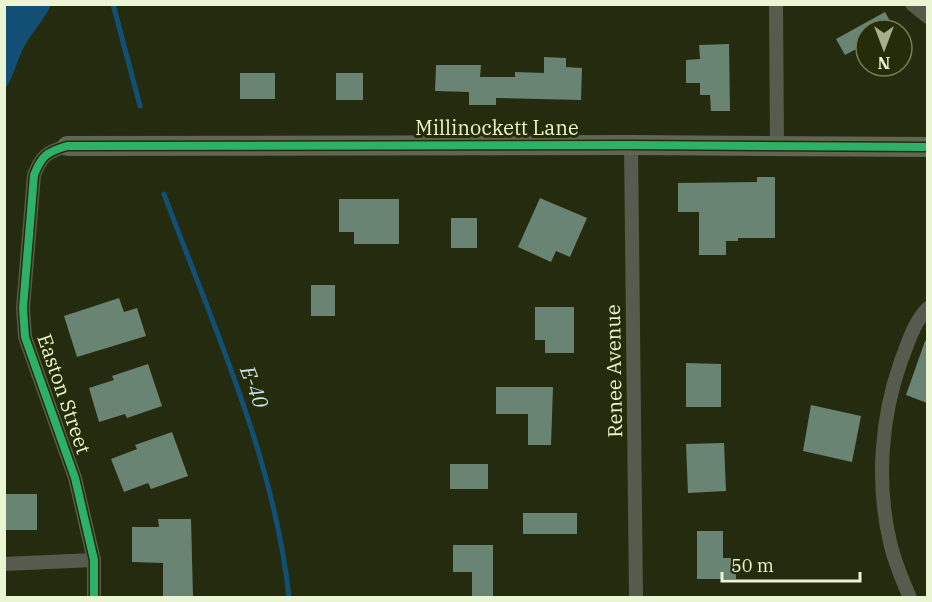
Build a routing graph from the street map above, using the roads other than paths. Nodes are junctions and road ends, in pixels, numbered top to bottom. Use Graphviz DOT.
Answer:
graph roads {
  1 [pos="776,4"];
  2 [pos="631,145"];
  3 [pos="67,146"];
  4 [pos="777,146"];
  5 [pos="927,147"];
  6 [pos="927,308"];
  7 [pos="94,560"];
  8 [pos="4,564"];
  9 [pos="94,597"];
  10 [pos="636,597"];
  11 [pos="910,597"];
  1 -- 4 [label="street"];
  2 -- 3 [label="street, Millinockett Lane"];
  2 -- 4 [label="street, Millinockett Lane"];
  2 -- 10 [label="street, Renee Avenue"];
  3 -- 7 [label="street, Easton Street"];
  4 -- 5 [label="street, Millinockett Lane"];
  6 -- 11 [label="street"];
  7 -- 8 [label="street"];
  7 -- 9 [label="street, Easton Street"];
}
